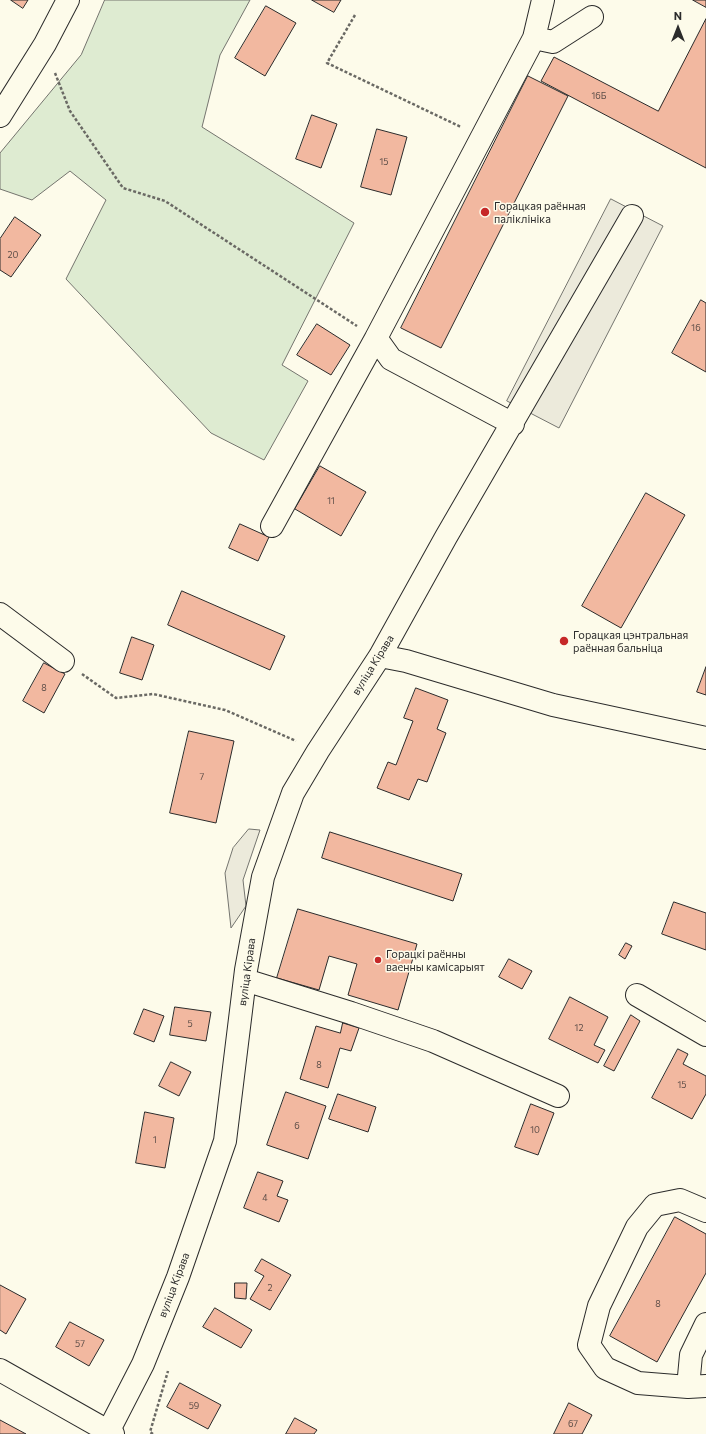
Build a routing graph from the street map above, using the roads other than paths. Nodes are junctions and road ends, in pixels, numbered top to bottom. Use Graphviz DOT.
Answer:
graph roads {
  1 [pos="68,0"];
  2 [pos="543,0"];
  3 [pos="592,17"];
  4 [pos="534,38"];
  5 [pos="0,116"];
  6 [pos="632,216"];
  7 [pos="376,338"];
  8 [pos="513,424"];
  9 [pos="272,526"];
  10 [pos="0,614"];
  11 [pos="380,656"];
  12 [pos="63,661"];
  13 [pos="706,738"];
  14 [pos="245,980"];
  15 [pos="637,995"];
  16 [pos="706,1035"];
  17 [pos="558,1096"];
  18 [pos="706,1211"];
  19 [pos="706,1324"];
  20 [pos="0,1370"];
  21 [pos="697,1387"];
  22 [pos="110,1433"];
  1 -- 5 [label="street"];
  2 -- 4 [label="street"];
  3 -- 4 [label="street"];
  4 -- 7 [label="street"];
  6 -- 8 [label="street, вуліца Кірава"];
  7 -- 8 [label="street"];
  7 -- 9 [label="street"];
  8 -- 11 [label="street, вуліца Кірава"];
  10 -- 12 [label="street"];
  11 -- 13 [label="street"];
  11 -- 14 [label="street, вуліца Кірава"];
  14 -- 17 [label="street"];
  14 -- 22 [label="street, вуліца Кірава"];
  15 -- 16 [label="street"];
  18 -- 21 [label="street"];
  19 -- 21 [label="street"];
  20 -- 22 [label="street"];
}
